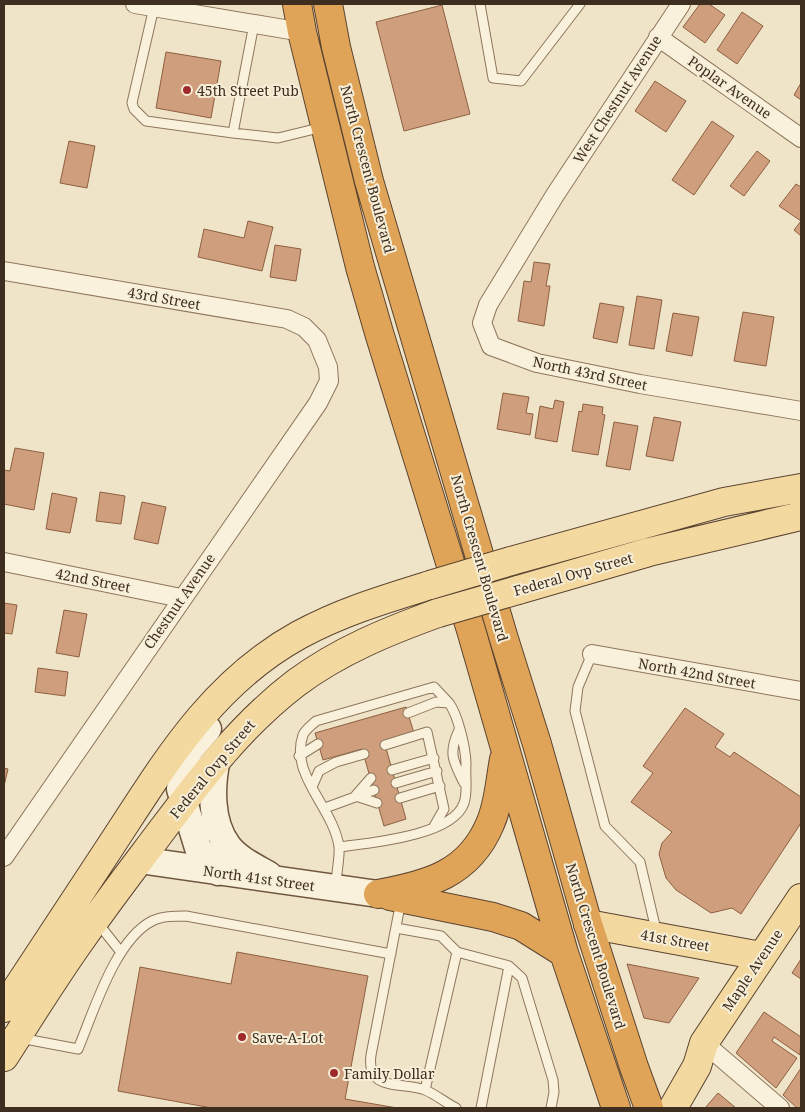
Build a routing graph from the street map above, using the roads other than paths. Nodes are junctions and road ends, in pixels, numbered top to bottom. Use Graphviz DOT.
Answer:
graph roads {
  1 [pos="135,4"];
  2 [pos="297,4"];
  3 [pos="328,4"];
  4 [pos="480,4"];
  5 [pos="580,4"];
  6 [pos="680,4"];
  7 [pos="154,7"];
  8 [pos="254,24"];
  9 [pos="302,32"];
  10 [pos="658,37"];
  11 [pos="325,126"];
  12 [pos="233,133"];
  13 [pos="801,138"];
  14 [pos="555,195"];
  15 [pos="4,271"];
  16 [pos="317,340"];
  17 [pos="801,410"];
  18 [pos="801,488"];
  19 [pos="801,516"];
  20 [pos="4,562"];
  21 [pos="181,598"];
  22 [pos="592,654"];
  23 [pos="266,656"];
  24 [pos="801,691"];
  25 [pos="448,703"];
  26 [pos="408,713"];
  27 [pos="318,744"];
  28 [pos="386,745"];
  29 [pos="505,753"];
  30 [pos="364,754"];
  31 [pos="299,756"];
  32 [pos="434,758"];
  33 [pos="217,759"];
  34 [pos="392,770"];
  35 [pos="437,771"];
  36 [pos="370,778"];
  37 [pos="396,783"];
  38 [pos="440,786"];
  39 [pos="312,787"];
  40 [pos="374,790"];
  41 [pos="356,796"];
  42 [pos="400,798"];
  43 [pos="184,801"];
  44 [pos="378,803"];
  45 [pos="325,808"];
  46 [pos="433,828"];
  47 [pos="9,839"];
  48 [pos="339,847"];
  49 [pos="4,856"];
  50 [pos="139,860"];
  51 [pos="218,872"];
  52 [pos="281,881"];
  53 [pos="336,888"];
  54 [pos="390,896"];
  55 [pos="801,898"];
  56 [pos="95,920"];
  57 [pos="588,924"];
  58 [pos="396,928"];
  59 [pos="658,937"];
  60 [pos="120,951"];
  61 [pos="457,952"];
  62 [pos="564,953"];
  63 [pos="391,954"];
  64 [pos="761,956"];
  65 [pos="510,966"];
  66 [pos="4,1008"];
  67 [pos="704,1043"];
  68 [pos="10,1047"];
  69 [pos="425,1090"];
  70 [pos="614,1106"];
  71 [pos="456,1108"];
  72 [pos="481,1108"];
  73 [pos="550,1108"];
  74 [pos="649,1108"];
  75 [pos="673,1108"];
  76 [pos="780,1108"];
  1 -- 7 [label="street"];
  2 -- 9 [label="highway, North Crescent Boulevard"];
  3 -- 57 [label="highway, North Crescent Boulevard"];
  4 -- 5 [label="lane"];
  6 -- 10 [label="street, West Chestnut Avenue"];
  7 -- 8 [label="street"];
  7 -- 12 [label="lane"];
  8 -- 9 [label="street"];
  8 -- 12 [label="lane"];
  9 -- 11 [label="highway, North Crescent Boulevard"];
  10 -- 13 [label="street, Poplar Avenue"];
  10 -- 14 [label="street, West Chestnut Avenue"];
  11 -- 12 [label="lane"];
  11 -- 29 [label="highway, North Crescent Boulevard"];
  14 -- 17 [label="street, North 43rd Street"];
  15 -- 16 [label="street, 43rd Street"];
  16 -- 21 [label="street, Chestnut Avenue"];
  18 -- 23 [label="main road, Federal Ovp Street, bridge"];
  19 -- 33 [label="main road, Federal Ovp Street, bridge"];
  20 -- 21 [label="street, 42nd Street"];
  21 -- 47 [label="street, Chestnut Avenue"];
  22 -- 24 [label="street, North 42nd Street"];
  22 -- 59 [label="lane"];
  23 -- 43 [label="main road"];
  23 -- 66 [label="main road, Federal Ovp Street"];
  25 -- 26 [label="lane"];
  25 -- 31 [label="lane"];
  25 -- 46 [label="lane"];
  27 -- 31 [label="lane"];
  28 -- 32 [label="lane"];
  29 -- 54 [label="highway"];
  29 -- 62 [label="highway, North Crescent Boulevard"];
  30 -- 39 [label="lane"];
  31 -- 39 [label="lane"];
  32 -- 34 [label="lane"];
  32 -- 35 [label="lane"];
  33 -- 43 [label="main road, Federal Ovp Street"];
  33 -- 52 [label="main road"];
  35 -- 37 [label="lane"];
  35 -- 38 [label="lane"];
  36 -- 41 [label="lane"];
  38 -- 42 [label="lane"];
  38 -- 46 [label="lane"];
  39 -- 45 [label="lane"];
  40 -- 41 [label="lane"];
  41 -- 44 [label="lane"];
  41 -- 45 [label="lane"];
  43 -- 50 [label="main road, Federal Ovp Street"];
  43 -- 51 [label="main road"];
  45 -- 48 [label="lane"];
  46 -- 48 [label="lane"];
  47 -- 49 [label="street, Chestnut Avenue"];
  48 -- 53 [label="lane"];
  50 -- 51 [label="main road, North 41st Street"];
  50 -- 56 [label="main road, Federal Ovp Street"];
  51 -- 52 [label="main road, North 41st Street"];
  52 -- 53 [label="main road, North 41st Street"];
  53 -- 54 [label="main road, North 41st Street"];
  54 -- 58 [label="lane"];
  54 -- 62 [label="highway"];
  55 -- 64 [label="main road, Maple Avenue"];
  56 -- 60 [label="lane"];
  56 -- 68 [label="main road, Federal Ovp Street"];
  57 -- 59 [label="main road, 41st Street"];
  57 -- 74 [label="highway, North Crescent Boulevard"];
  58 -- 61 [label="lane"];
  58 -- 63 [label="lane"];
  59 -- 64 [label="main road, 41st Street"];
  60 -- 63 [label="lane"];
  60 -- 68 [label="lane"];
  61 -- 65 [label="lane"];
  61 -- 69 [label="lane"];
  62 -- 70 [label="highway, North Crescent Boulevard"];
  63 -- 69 [label="lane"];
  64 -- 67 [label="main road, Maple Avenue"];
  65 -- 72 [label="lane"];
  65 -- 73 [label="lane"];
  67 -- 75 [label="main road, Maple Avenue"];
  67 -- 76 [label="street"];
  69 -- 71 [label="lane"];
}
